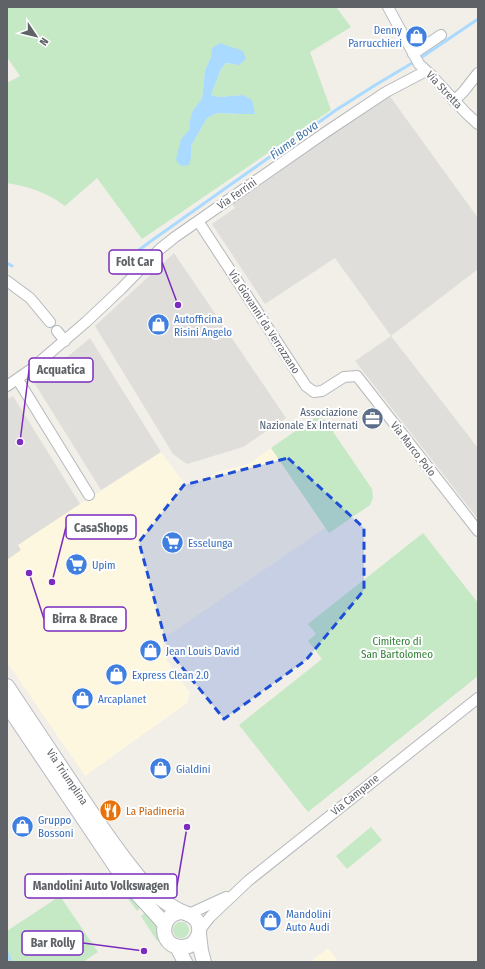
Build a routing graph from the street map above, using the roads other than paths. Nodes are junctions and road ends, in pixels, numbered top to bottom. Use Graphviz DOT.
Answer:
graph roads {
  1 [pos="388,7"];
  2 [pos="441,35"];
  3 [pos="413,54"];
  4 [pos="422,67"];
  5 [pos="478,73"];
  6 [pos="454,101"];
  7 [pos="478,124"];
  8 [pos="198,221"];
  9 [pos="7,280"];
  10 [pos="50,322"];
  11 [pos="57,331"];
  12 [pos="65,341"];
  13 [pos="344,377"];
  14 [pos="18,380"];
  15 [pos="7,386"];
  16 [pos="89,495"];
  17 [pos="478,531"];
  18 [pos="7,686"];
  19 [pos="478,698"];
  20 [pos="7,705"];
  21 [pos="233,894"];
  22 [pos="186,913"];
  23 [pos="165,925"];
  24 [pos="199,933"];
  25 [pos="177,947"];
  26 [pos="186,962"];
  27 [pos="204,962"];
  1 -- 3 [label="street, Via Stretta"];
  2 -- 3 [label="street"];
  3 -- 4 [label="street, Via Stretta"];
  4 -- 6 [label="street, Via Stretta"];
  4 -- 8 [label="street, Via Ferrini"];
  5 -- 6 [label="street"];
  6 -- 7 [label="street, Via Stretta"];
  8 -- 12 [label="street, Via Ferrini"];
  8 -- 13 [label="street, Via Giovanni da Verrazzano"];
  9 -- 10 [label="street"];
  11 -- 12 [label="street"];
  12 -- 14 [label="street, Via Ferrini"];
  13 -- 17 [label="street, Via Marco Polo"];
  14 -- 15 [label="street, Via Ferrini"];
  14 -- 16 [label="street"];
  18 -- 22 [label="main road, Via Triumplina"];
  19 -- 21 [label="street, Via Campane"];
  20 -- 23 [label="main road, Via Triumplina"];
  21 -- 22 [label="street, Via Campane"];
  21 -- 24 [label="street, Via Campane"];
  22 -- 23 [label="main road"];
  22 -- 24 [label="main road, Via Triumplina"];
  23 -- 25 [label="main road, Via Triumplina"];
  24 -- 25 [label="main road"];
  24 -- 27 [label="main road, Via Triumplina"];
  25 -- 26 [label="main road, Via Triumplina"];
}
